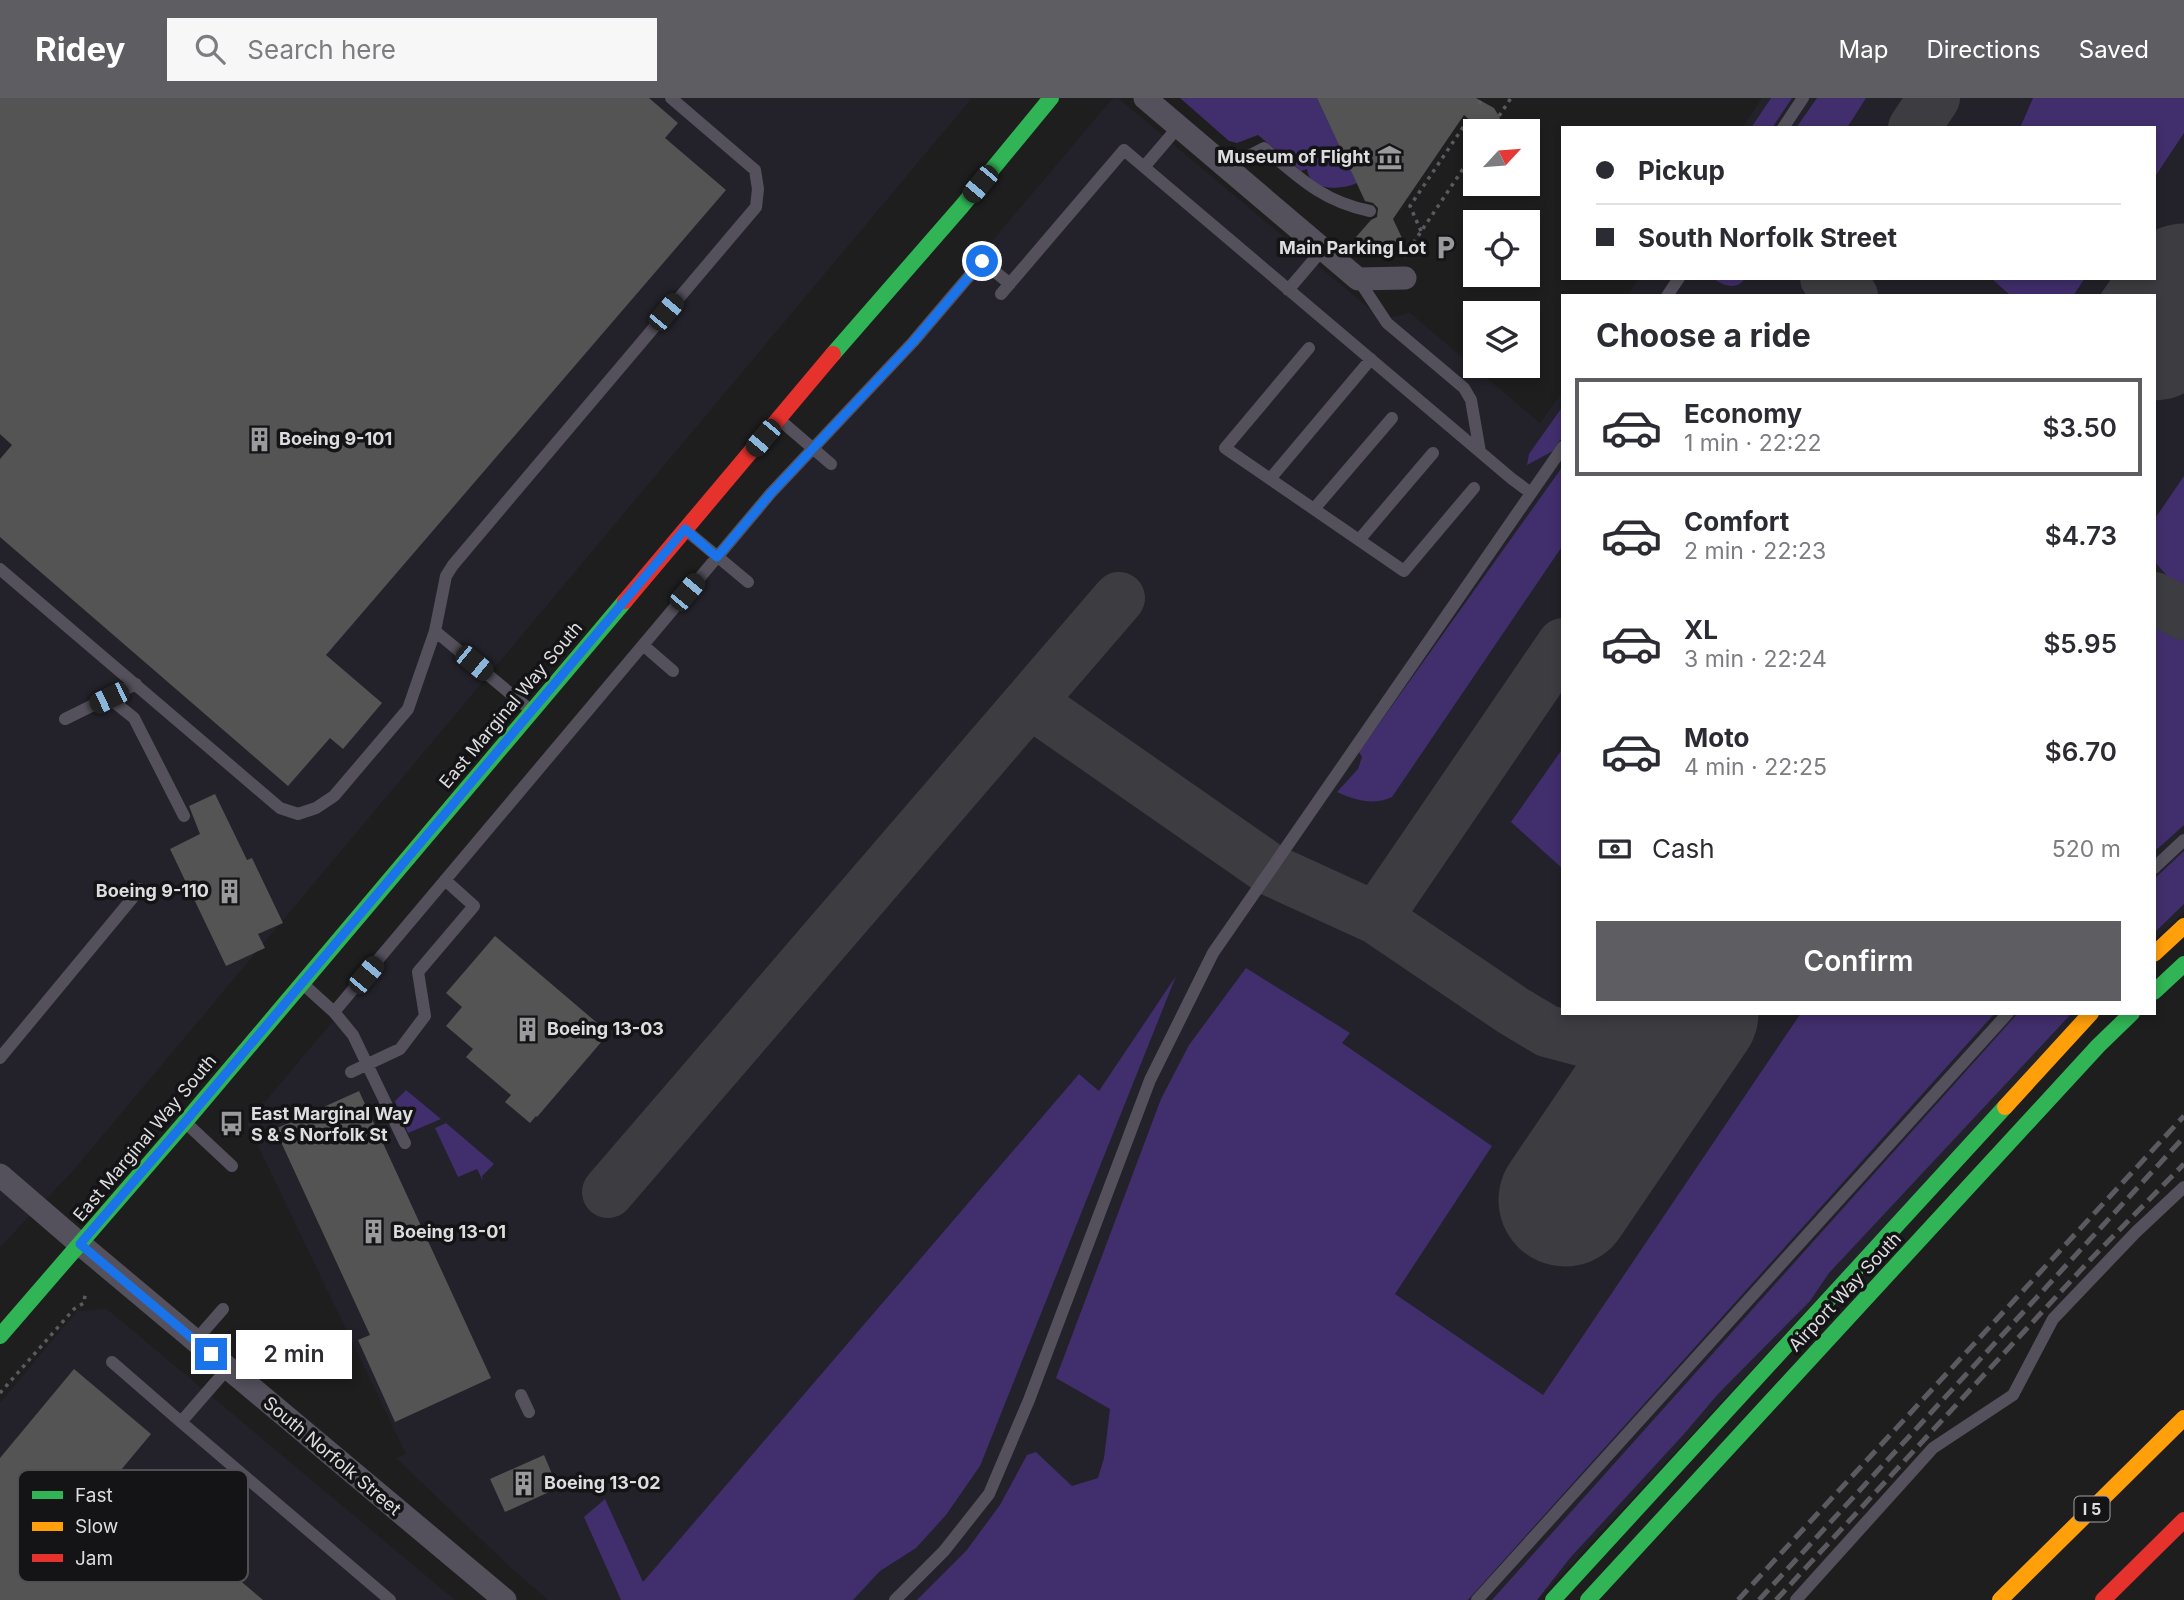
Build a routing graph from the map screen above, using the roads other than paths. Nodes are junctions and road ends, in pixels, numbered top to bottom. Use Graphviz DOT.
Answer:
graph roads {
  1 [pos="671,98"];
  2 [pos="1051,98"];
  3 [pos="1145,98"];
  4 [pos="1803,98"];
  5 [pos="1179,126"];
  6 [pos="1784,126"];
  7 [pos="1144,167"];
  8 [pos="1227,167"];
  9 [pos="1370,211"];
  10 [pos="1323,249"];
  11 [pos="1405,278"];
  12 [pos="1358,279"];
  13 [pos="1288,289"];
  14 [pos="1309,348"];
  15 [pos="1371,359"];
  16 [pos="1392,418"];
  17 [pos="778,419"];
  18 [pos="813,448"];
  19 [pos="1561,450"];
  20 [pos="1480,452"];
  21 [pos="1433,453"];
  22 [pos="831,464"];
  23 [pos="1270,479"];
  24 [pos="1474,488"];
  25 [pos="1531,493"];
  26 [pos="1314,509"];
  27 [pos="685,529"];
  28 [pos="1359,540"];
  29 [pos="717,557"];
  30 [pos="0,569"];
  31 [pos="748,582"];
  32 [pos="435,631"];
  33 [pos="643,645"];
  34 [pos="673,671"];
  35 [pos="136,684"];
  36 [pos="109,698"];
  37 [pos="531,711"];
  38 [pos="65,719"];
  39 [pos="184,816"];
  40 [pos="2184,840"];
  41 [pos="2156,866"];
  42 [pos="445,880"];
  43 [pos="140,889"];
  44 [pos="2184,926"];
  45 [pos="2156,952"];
  46 [pos="2184,964"];
  47 [pos="301,983"];
  48 [pos="2156,990"];
  49 [pos="334,1012"];
  50 [pos="2006,1015"];
  51 [pos="2089,1015"];
  52 [pos="2130,1015"];
  53 [pos="0,1058"];
  54 [pos="368,1064"];
  55 [pos="351,1072"];
  56 [pos="185,1122"];
  57 [pos="405,1143"];
  58 [pos="232,1166"];
  59 [pos="0,1174"];
  60 [pos="2184,1187"];
  61 [pos="80,1244"];
  62 [pos="223,1309"];
  63 [pos="0,1336"];
  64 [pos="195,1341"];
  65 [pos="112,1362"];
  66 [pos="228,1368"];
  67 [pos="521,1395"];
  68 [pos="529,1412"];
  69 [pos="2184,1418"];
  70 [pos="181,1422"];
  71 [pos="237,1470"];
  72 [pos="248,1479"];
  73 [pos="2184,1520"];
  74 [pos="390,1600"];
  75 [pos="505,1600"];
  76 [pos="895,1600"];
  77 [pos="1477,1600"];
  78 [pos="1553,1600"];
  79 [pos="1588,1600"];
  80 [pos="1796,1600"];
  81 [pos="2000,1600"];
  82 [pos="2103,1600"];
  1 -- 32 [label="lane"];
  2 -- 17 [label="main road, East Marginal Way South"];
  3 -- 5 [label="street"];
  4 -- 6 [label="lane"];
  5 -- 7 [label="lane"];
  5 -- 8 [label="street"];
  7 -- 13 [label="lane"];
  7 -- 18 [label="lane"];
  8 -- 9 [label="lane"];
  8 -- 10 [label="street"];
  10 -- 12 [label="street"];
  10 -- 13 [label="lane"];
  11 -- 12 [label="street"];
  12 -- 20 [label="lane"];
  13 -- 15 [label="lane"];
  14 -- 23 [label="lane"];
  15 -- 20 [label="lane"];
  15 -- 23 [label="lane"];
  16 -- 26 [label="lane"];
  17 -- 18 [label="lane"];
  17 -- 27 [label="main road, East Marginal Way South"];
  18 -- 22 [label="lane"];
  18 -- 29 [label="lane"];
  19 -- 25 [label="lane"];
  20 -- 25 [label="lane"];
  21 -- 28 [label="lane"];
  23 -- 26 [label="lane"];
  24 -- 28 [label="lane"];
  25 -- 76 [label="lane"];
  26 -- 28 [label="lane"];
  27 -- 29 [label="lane"];
  27 -- 37 [label="main road, East Marginal Way South"];
  29 -- 31 [label="lane"];
  29 -- 33 [label="lane"];
  30 -- 35 [label="lane"];
  32 -- 35 [label="lane"];
  32 -- 37 [label="lane"];
  33 -- 34 [label="lane"];
  33 -- 42 [label="lane"];
  35 -- 36 [label="lane"];
  36 -- 38 [label="lane"];
  36 -- 39 [label="lane"];
  37 -- 47 [label="main road, East Marginal Way South"];
  40 -- 41 [label="lane"];
  42 -- 49 [label="lane"];
  42 -- 54 [label="lane"];
  43 -- 53 [label="lane"];
  44 -- 45 [label="main road"];
  46 -- 48 [label="main road"];
  47 -- 49 [label="lane"];
  47 -- 56 [label="main road, East Marginal Way South"];
  49 -- 54 [label="lane"];
  50 -- 77 [label="lane"];
  51 -- 78 [label="main road, Airport Way South"];
  52 -- 79 [label="main road, Airport Way South"];
  54 -- 55 [label="lane"];
  54 -- 57 [label="lane"];
  56 -- 58 [label="lane"];
  56 -- 61 [label="main road, East Marginal Way South"];
  59 -- 61 [label="street, South Norfolk Street"];
  60 -- 80 [label="lane"];
  61 -- 63 [label="main road, East Marginal Way South"];
  61 -- 64 [label="street, South Norfolk Street"];
  62 -- 64 [label="lane"];
  64 -- 66 [label="street, South Norfolk Street"];
  65 -- 70 [label="lane"];
  66 -- 70 [label="lane"];
  66 -- 75 [label="street, South Norfolk Street"];
  67 -- 68 [label="lane"];
  69 -- 81 [label="main road, I 5"];
  70 -- 71 [label="lane"];
  72 -- 74 [label="lane"];
  73 -- 82 [label="main road"];
}
